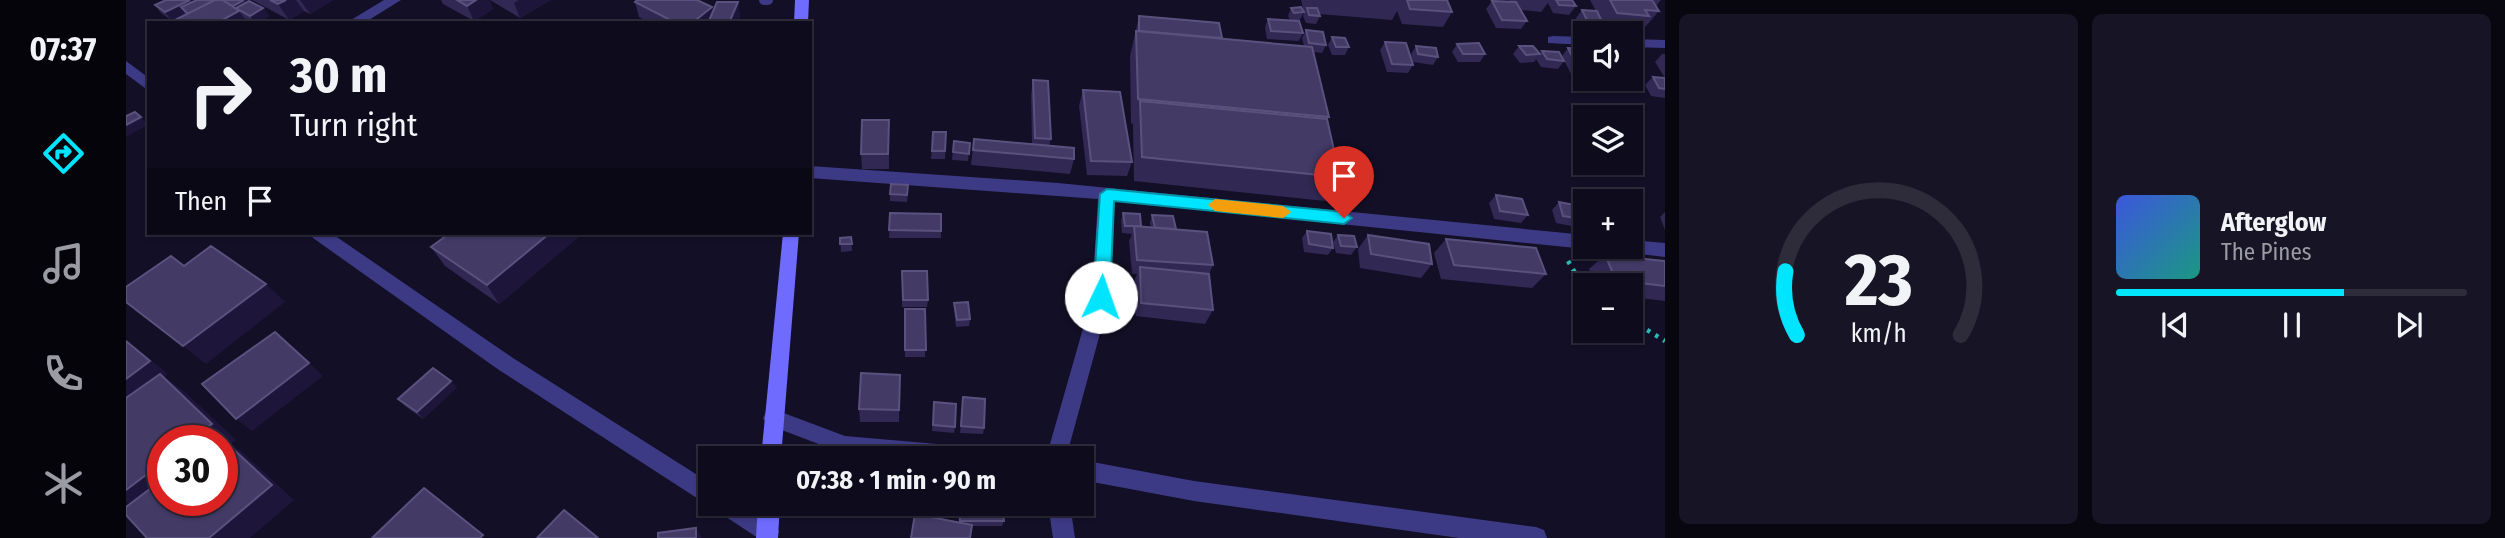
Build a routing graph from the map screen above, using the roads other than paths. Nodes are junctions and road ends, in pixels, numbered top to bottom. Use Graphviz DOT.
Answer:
graph roads {
  1 [pos="394,0"];
  2 [pos="802,0"];
  3 [pos="356,21"];
  4 [pos="801,21"];
  5 [pos="1553,40"];
  6 [pos="1573,41"];
  7 [pos="1643,43"];
  8 [pos="1665,44"];
  9 [pos="126,66"];
  10 [pos="147,84"];
  11 [pos="812,172"];
  12 [pos="1107,194"];
  13 [pos="322,235"];
  14 [pos="791,235"];
  15 [pos="1573,241"];
  16 [pos="1643,248"];
  17 [pos="1665,250"];
  18 [pos="773,418"];
  19 [pos="772,446"];
  20 [pos="856,446"];
  21 [pos="1059,446"];
  22 [pos="1094,472"];
  23 [pos="698,487"];
  24 [pos="741,516"];
  25 [pos="769,516"];
  26 [pos="1061,516"];
  27 [pos="768,535"];
  28 [pos="1064,538"];
  29 [pos="1536,538"];
  1 -- 3 [label="street"];
  2 -- 4 [label="street"];
  5 -- 6 [label="street"];
  7 -- 8 [label="street"];
  9 -- 10 [label="street"];
  11 -- 12 [label="street"];
  12 -- 15 [label="street"];
  12 -- 21 [label="street"];
  13 -- 23 [label="street"];
  14 -- 18 [label="street"];
  16 -- 17 [label="street"];
  18 -- 19 [label="street"];
  18 -- 20 [label="street"];
  22 -- 29 [label="street"];
  24 -- 27 [label="street"];
  25 -- 27 [label="street"];
  26 -- 28 [label="street"];
}
